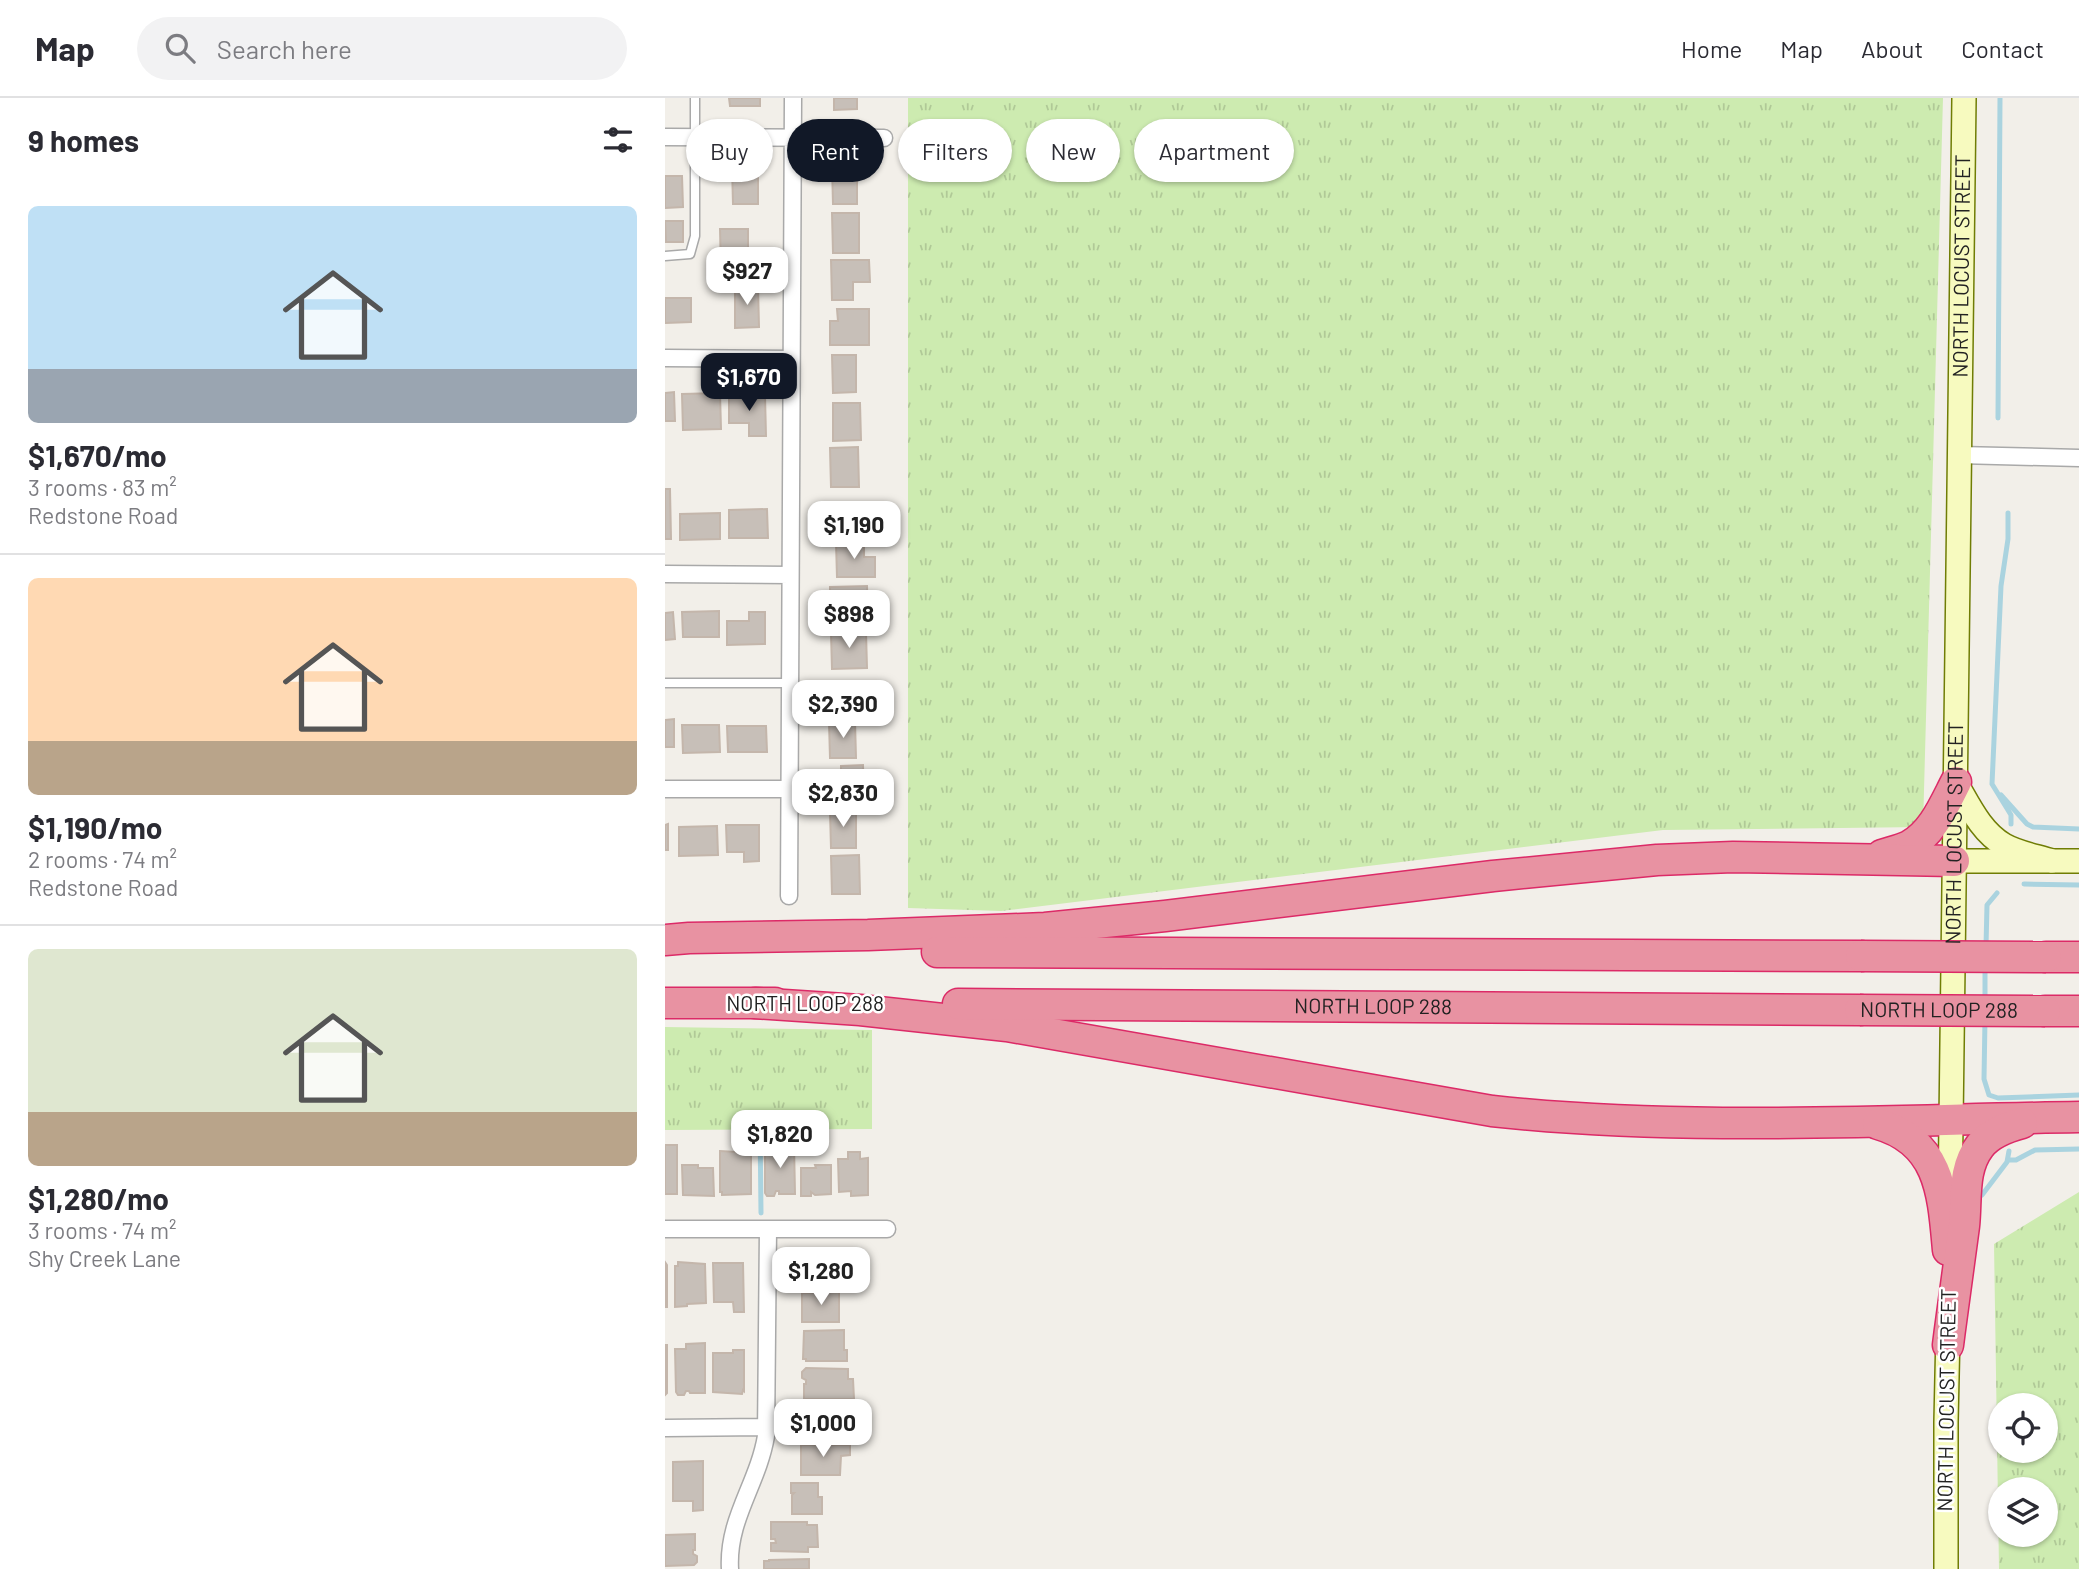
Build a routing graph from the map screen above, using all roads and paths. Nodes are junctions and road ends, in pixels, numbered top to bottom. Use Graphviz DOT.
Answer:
graph roads {
  1 [pos="695,98"];
  2 [pos="793,98"];
  3 [pos="1964,98"];
  4 [pos="695,119"];
  5 [pos="792,119"];
  6 [pos="665,137"];
  7 [pos="686,138"];
  8 [pos="695,182"];
  9 [pos="792,182"];
  10 [pos="665,256"];
  11 [pos="665,358"];
  12 [pos="791,359"];
  13 [pos="1959,455"];
  14 [pos="2079,458"];
  15 [pos="665,574"];
  16 [pos="790,575"];
  17 [pos="665,683"];
  18 [pos="790,683"];
  19 [pos="1956,782"];
  20 [pos="665,789"];
  21 [pos="790,789"];
  22 [pos="1869,859"];
  23 [pos="1954,861"];
  24 [pos="2052,861"];
  25 [pos="2079,861"];
  26 [pos="789,896"];
  27 [pos="665,940"];
  28 [pos="665,950"];
  29 [pos="2079,957"];
  30 [pos="665,1003"];
  31 [pos="755,1003"];
  32 [pos="2079,1011"];
  33 [pos="2074,1117"];
  34 [pos="1951,1120"];
  35 [pos="1867,1121"];
  36 [pos="665,1229"];
  37 [pos="768,1229"];
  38 [pos="887,1229"];
  39 [pos="1949,1256"];
  40 [pos="1948,1345"];
  41 [pos="665,1427"];
  42 [pos="767,1427"];
  43 [pos="730,1569"];
  44 [pos="1946,1569"];
  1 -- 4 [label="lane"];
  2 -- 5 [label="street"];
  3 -- 13 [label="main road, NORTH LOCUST STREET"];
  6 -- 7 [label="street"];
  8 -- 10 [label="lane"];
  9 -- 12 [label="street"];
  11 -- 12 [label="street"];
  12 -- 16 [label="street"];
  13 -- 14 [label="street"];
  13 -- 19 [label="main road, NORTH LOCUST STREET"];
  15 -- 16 [label="street"];
  16 -- 18 [label="street"];
  17 -- 18 [label="lane"];
  18 -- 21 [label="street"];
  19 -- 22 [label="highway"];
  19 -- 23 [label="main road, NORTH LOCUST STREET"];
  19 -- 24 [label="main road"];
  20 -- 21 [label="street"];
  21 -- 26 [label="street"];
  22 -- 23 [label="highway"];
  22 -- 27 [label="highway"];
  23 -- 24 [label="main road"];
  23 -- 34 [label="main road, NORTH LOCUST STREET"];
  24 -- 25 [label="main road"];
  28 -- 29 [label="highway, bridge"];
  30 -- 31 [label="highway, NORTH LOOP 288"];
  31 -- 32 [label="highway, NORTH LOOP 288, bridge"];
  31 -- 35 [label="highway"];
  33 -- 34 [label="highway"];
  33 -- 40 [label="highway"];
  34 -- 35 [label="highway"];
  34 -- 39 [label="main road, NORTH LOCUST STREET"];
  35 -- 39 [label="highway"];
  36 -- 37 [label="street"];
  37 -- 38 [label="street"];
  37 -- 42 [label="street"];
  39 -- 40 [label="main road, NORTH LOCUST STREET"];
  40 -- 44 [label="main road, NORTH LOCUST STREET"];
  41 -- 42 [label="street"];
  42 -- 43 [label="street"];
}
